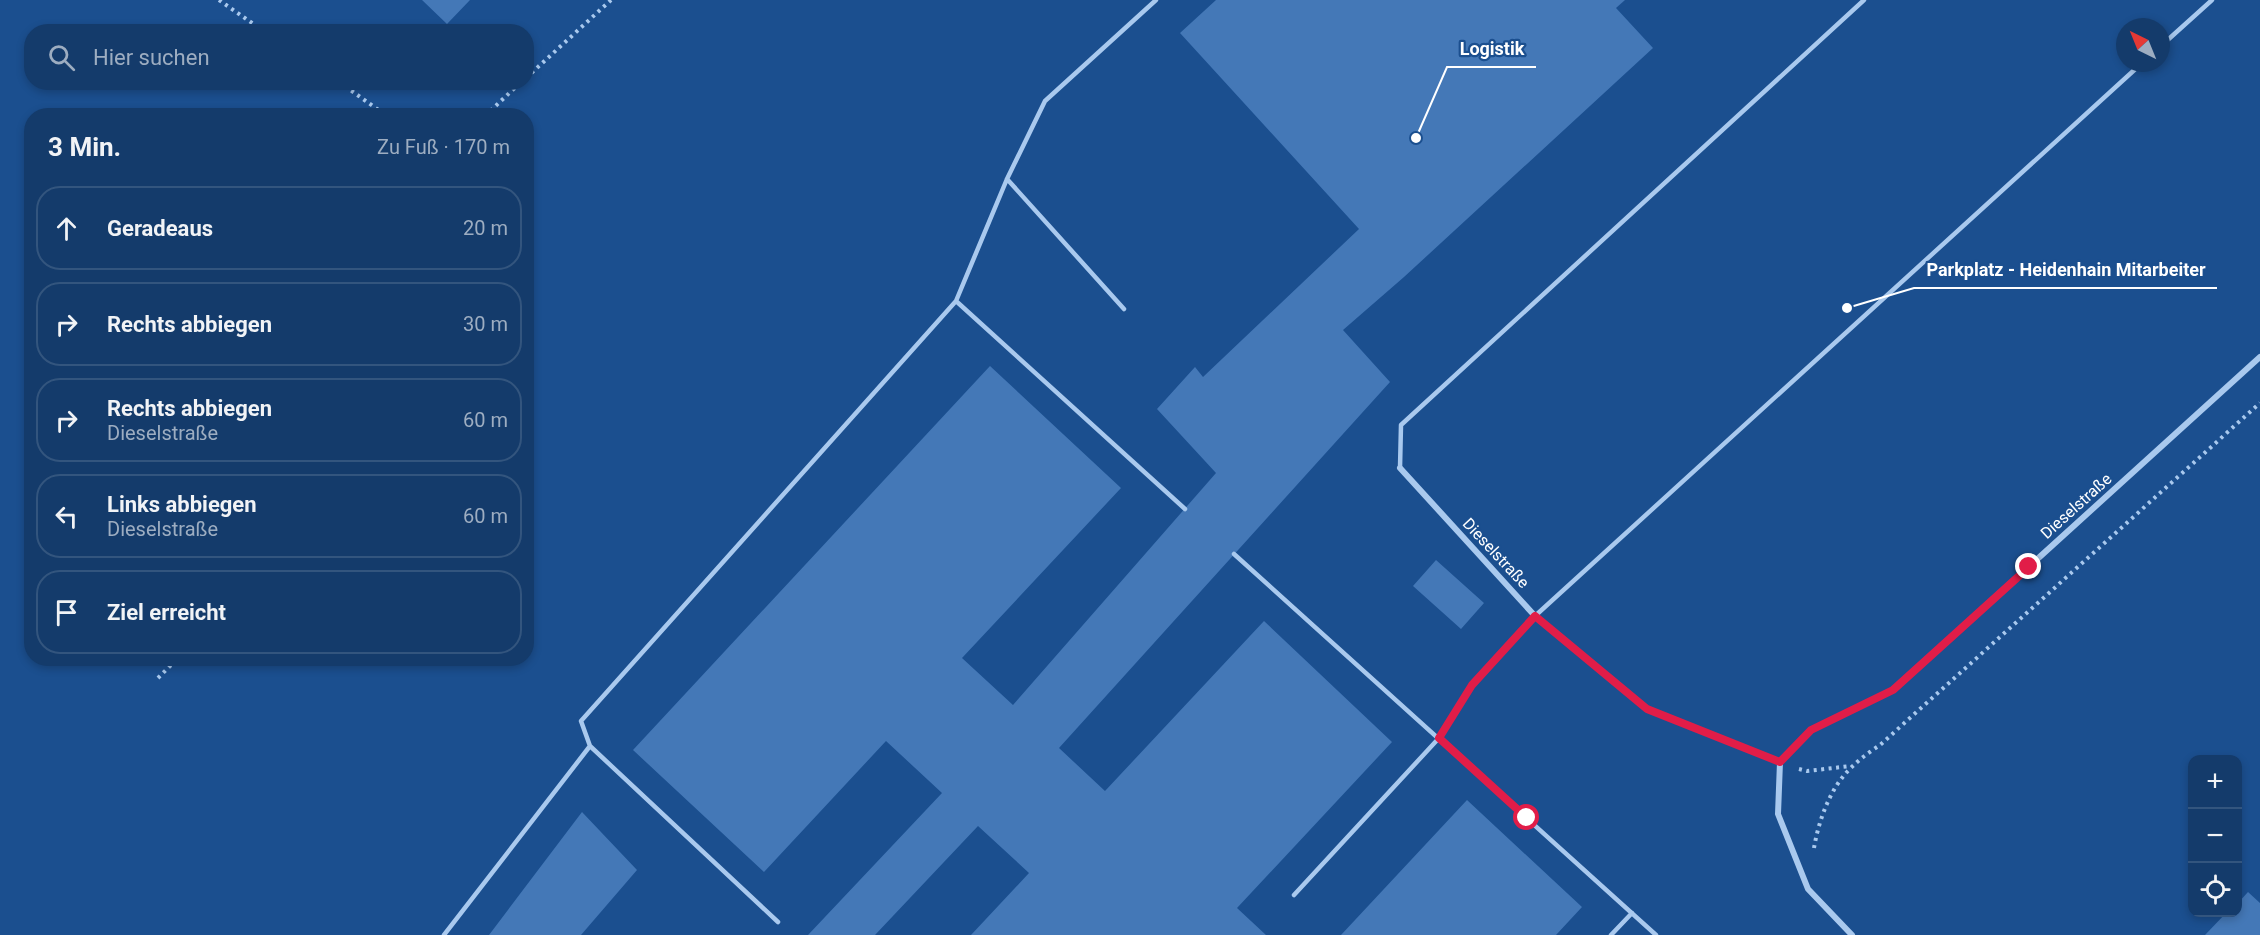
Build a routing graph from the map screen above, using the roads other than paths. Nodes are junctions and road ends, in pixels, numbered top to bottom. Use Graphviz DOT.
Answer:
graph roads {
  1 [pos="1156,0"];
  2 [pos="1864,0"];
  3 [pos="2212,0"];
  4 [pos="2170,38"];
  5 [pos="2132,72"];
  6 [pos="1007,179"];
  7 [pos="956,301"];
  8 [pos="1124,309"];
  9 [pos="2260,357"];
  10 [pos="1400,468"];
  11 [pos="1185,509"];
  12 [pos="1234,554"];
  13 [pos="1535,616"];
  14 [pos="1439,738"];
  15 [pos="590,747"];
  16 [pos="1780,762"];
  17 [pos="1294,895"];
  18 [pos="1632,913"];
  19 [pos="778,922"];
  20 [pos="444,935"];
  21 [pos="1611,935"];
  22 [pos="1656,935"];
  23 [pos="1852,935"];
  1 -- 6 [label="lane"];
  2 -- 10 [label="lane"];
  3 -- 4 [label="lane"];
  5 -- 13 [label="lane"];
  6 -- 7 [label="lane"];
  6 -- 8 [label="lane"];
  7 -- 11 [label="lane"];
  7 -- 15 [label="lane"];
  9 -- 16 [label="street, Dieselstraße"];
  10 -- 13 [label="street, Dieselstraße"];
  12 -- 14 [label="lane"];
  13 -- 14 [label="lane"];
  13 -- 16 [label="street, Dieselstraße"];
  14 -- 17 [label="lane"];
  14 -- 18 [label="lane"];
  15 -- 19 [label="lane"];
  15 -- 20 [label="lane"];
  16 -- 23 [label="street"];
  18 -- 21 [label="lane"];
  18 -- 22 [label="lane"];
}
